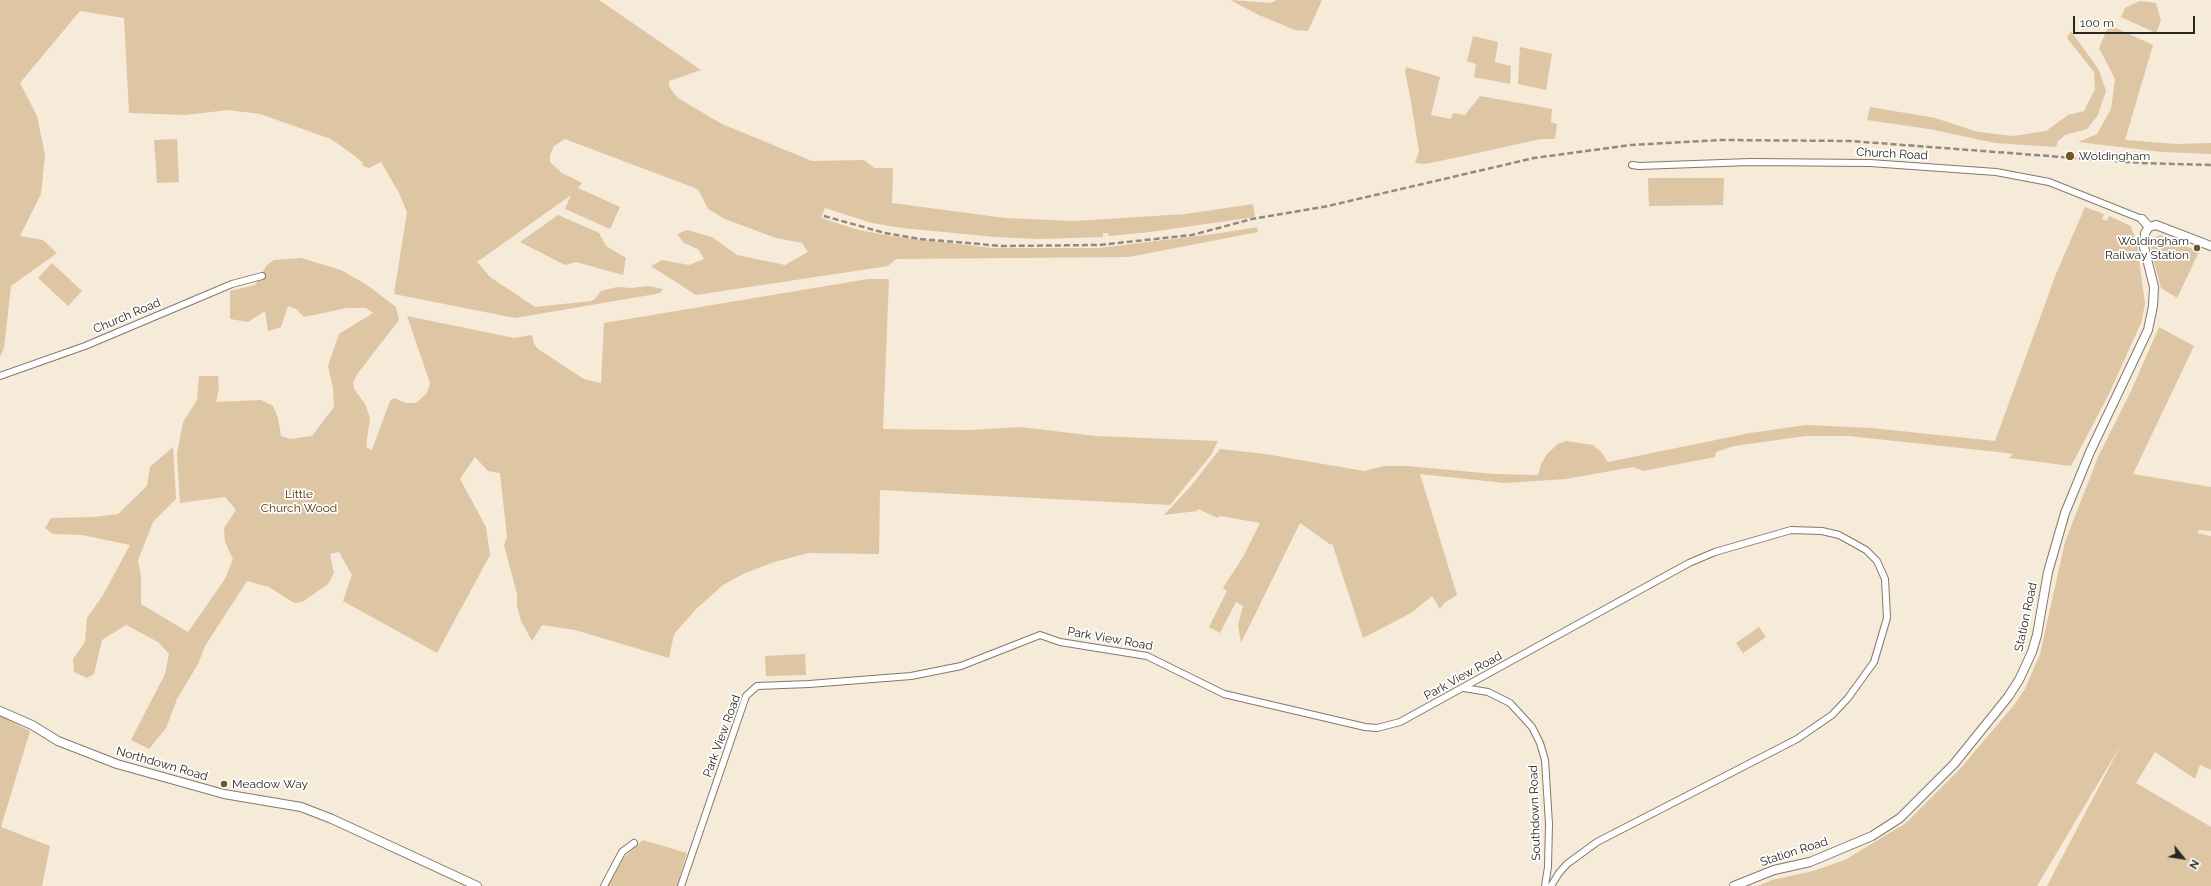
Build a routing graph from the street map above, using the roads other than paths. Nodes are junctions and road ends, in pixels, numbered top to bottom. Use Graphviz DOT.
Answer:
graph roads {
  1 [pos="1632,165"];
  2 [pos="2142,219"];
  3 [pos="2148,228"];
  4 [pos="2211,246"];
  5 [pos="262,276"];
  6 [pos="0,376"];
  7 [pos="1464,688"];
  8 [pos="0,711"];
  9 [pos="634,843"];
  10 [pos="477,886"];
  11 [pos="604,886"];
  12 [pos="681,886"];
  13 [pos="1545,886"];
  14 [pos="1551,886"];
  15 [pos="1734,886"];
  1 -- 2 [label="street, Church Road"];
  2 -- 3 [label="street"];
  3 -- 4 [label="street"];
  3 -- 15 [label="street, Station Road"];
  5 -- 6 [label="street, Church Road"];
  7 -- 12 [label="street, Park View Road"];
  7 -- 13 [label="street, Southdown Road"];
  7 -- 14 [label="street, Park View Road"];
  8 -- 10 [label="street, Northdown Road"];
  9 -- 11 [label="street"];
}
